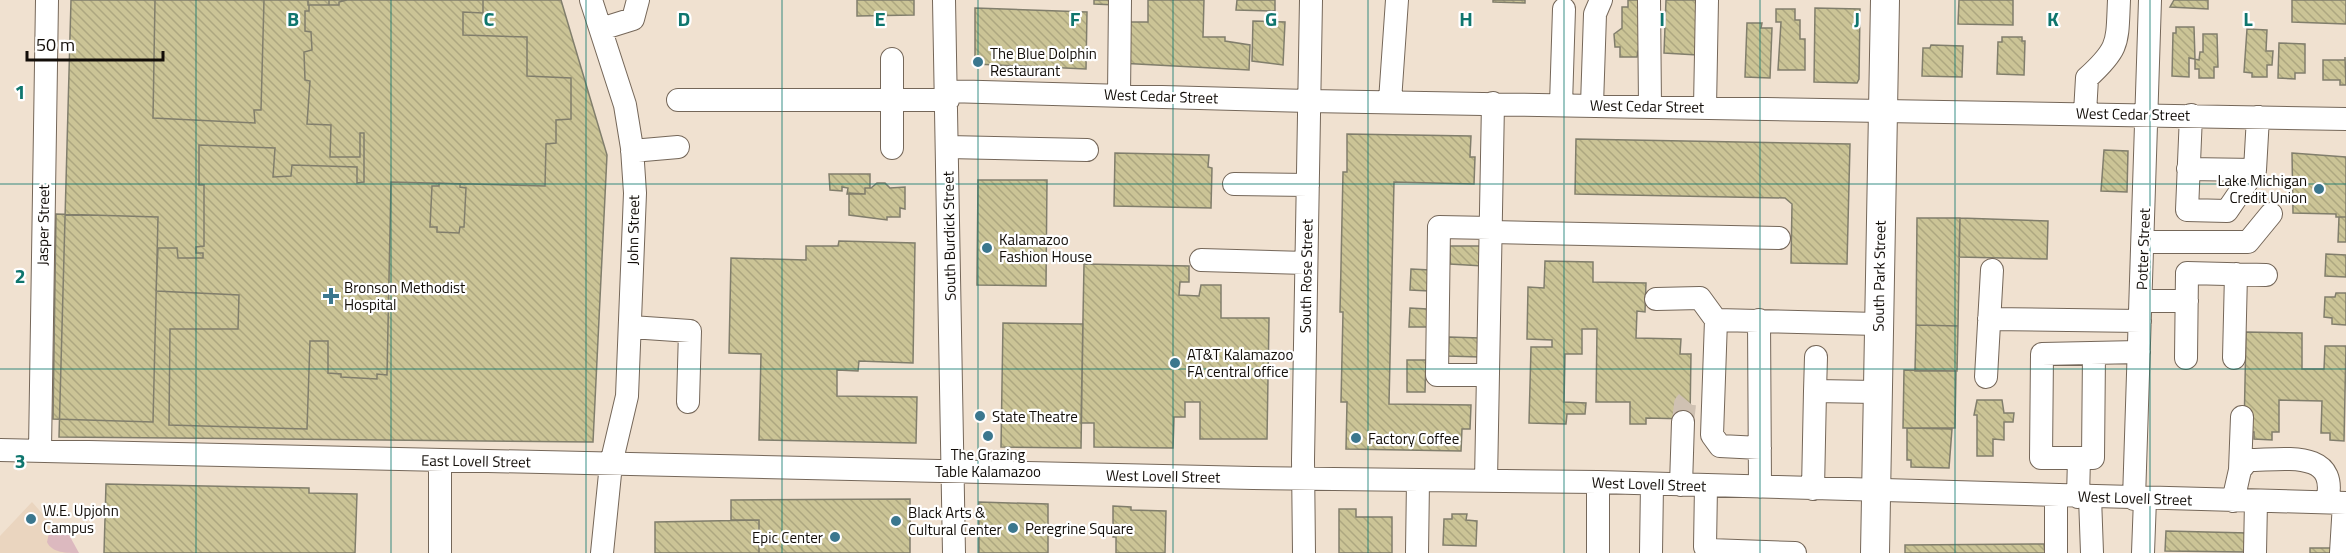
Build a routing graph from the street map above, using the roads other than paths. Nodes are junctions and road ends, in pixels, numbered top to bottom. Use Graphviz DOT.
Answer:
graph roads {
  1 [pos="47,0"];
  2 [pos="591,0"];
  3 [pos="638,0"];
  4 [pos="944,0"];
  5 [pos="1120,0"];
  6 [pos="1311,0"];
  7 [pos="1397,0"];
  8 [pos="1601,0"];
  9 [pos="1649,0"];
  10 [pos="1707,0"];
  11 [pos="1885,0"];
  12 [pos="2119,0"];
  13 [pos="2150,0"];
  14 [pos="1564,9"];
  15 [pos="601,29"];
  16 [pos="892,59"];
  17 [pos="1119,94"];
  18 [pos="947,95"];
  19 [pos="678,100"];
  20 [pos="892,101"];
  21 [pos="1309,101"];
  22 [pos="1390,101"];
  23 [pos="1493,103"];
  24 [pos="1561,104"];
  25 [pos="1592,105"];
  26 [pos="1650,106"];
  27 [pos="1705,107"];
  28 [pos="1883,110"];
  29 [pos="2085,113"];
  30 [pos="2148,114"];
  31 [pos="2191,115"];
  32 [pos="2258,117"];
  33 [pos="2346,119"];
  34 [pos="678,147"];
  35 [pos="948,147"];
  36 [pos="892,148"];
  37 [pos="1087,150"];
  38 [pos="632,151"];
  39 [pos="2188,169"];
  40 [pos="2255,170"];
  41 [pos="1234,184"];
  42 [pos="1308,185"];
  43 [pos="2271,214"];
  44 [pos="1491,230"];
  45 [pos="1779,238"];
  46 [pos="2143,242"];
  47 [pos="1201,260"];
  48 [pos="1306,263"];
  49 [pos="1992,270"];
  50 [pos="2236,274"];
  51 [pos="2266,275"];
  52 [pos="1656,299"];
  53 [pos="2187,301"];
  54 [pos="2141,311"];
  55 [pos="1716,320"];
  56 [pos="1758,320"];
  57 [pos="1989,320"];
  58 [pos="1877,324"];
  59 [pos="631,327"];
  60 [pos="2139,352"];
  61 [pos="2094,353"];
  62 [pos="1816,357"];
  63 [pos="2186,358"];
  64 [pos="2234,358"];
  65 [pos="1488,375"];
  66 [pos="1986,377"];
  67 [pos="1815,391"];
  68 [pos="1876,392"];
  69 [pos="688,402"];
  70 [pos="2242,417"];
  71 [pos="1683,422"];
  72 [pos="1760,448"];
  73 [pos="0,450"];
  74 [pos="40,450"];
  75 [pos="2079,458"];
  76 [pos="440,460"];
  77 [pos="611,464"];
  78 [pos="2240,470"];
  79 [pos="952,471"];
  80 [pos="1303,479"];
  81 [pos="1418,480"];
  82 [pos="1486,481"];
  83 [pos="1598,482"];
  84 [pos="1652,484"];
  85 [pos="1681,485"];
  86 [pos="1706,486"];
  87 [pos="1760,487"];
  88 [pos="1813,489"];
  89 [pos="1875,490"];
  90 [pos="2056,496"];
  91 [pos="2084,497"];
  92 [pos="2139,499"];
  93 [pos="2233,501"];
  94 [pos="2256,501"];
  95 [pos="2339,503"];
  96 [pos="1705,550"];
  97 [pos="440,553"];
  98 [pos="602,553"];
  99 [pos="954,553"];
  100 [pos="1304,553"];
  101 [pos="1417,553"];
  102 [pos="1598,553"];
  103 [pos="1651,553"];
  104 [pos="1796,553"];
  105 [pos="1875,553"];
  106 [pos="2056,553"];
  107 [pos="2092,553"];
  108 [pos="2143,553"];
  109 [pos="2255,553"];
  110 [pos="2341,553"];
  1 -- 74 [label="street, Jasper Street"];
  2 -- 15 [label="street, John Street"];
  3 -- 15 [label="street"];
  4 -- 18 [label="street, South Burdick Street"];
  5 -- 17 [label="street"];
  6 -- 21 [label="street, South Rose Street"];
  7 -- 22 [label="street"];
  8 -- 25 [label="street"];
  9 -- 26 [label="street"];
  10 -- 27 [label="street"];
  11 -- 28 [label="main road, South Park Street"];
  12 -- 29 [label="street"];
  13 -- 30 [label="street, Potter Street"];
  14 -- 24 [label="street"];
  15 -- 38 [label="street, John Street"];
  16 -- 20 [label="street"];
  17 -- 18 [label="street, West Cedar Street"];
  17 -- 21 [label="street, West Cedar Street"];
  18 -- 20 [label="street, West Cedar Street"];
  18 -- 35 [label="street, South Burdick Street"];
  19 -- 20 [label="street, West Cedar Street"];
  20 -- 36 [label="street"];
  21 -- 22 [label="street, West Cedar Street"];
  21 -- 42 [label="street, South Rose Street"];
  22 -- 23 [label="street, West Cedar Street"];
  23 -- 24 [label="street, West Cedar Street"];
  23 -- 44 [label="street"];
  24 -- 25 [label="street, West Cedar Street"];
  25 -- 26 [label="street, West Cedar Street"];
  26 -- 27 [label="street, West Cedar Street"];
  27 -- 28 [label="street, West Cedar Street"];
  28 -- 29 [label="street, West Cedar Street"];
  28 -- 58 [label="main road, South Park Street"];
  29 -- 30 [label="street, West Cedar Street"];
  30 -- 31 [label="street, West Cedar Street"];
  30 -- 46 [label="street, Potter Street"];
  31 -- 32 [label="street, West Cedar Street"];
  31 -- 39 [label="street"];
  32 -- 33 [label="street, West Cedar Street"];
  32 -- 40 [label="street"];
  34 -- 38 [label="street"];
  35 -- 37 [label="street"];
  35 -- 79 [label="street, South Burdick Street"];
  38 -- 59 [label="street, John Street"];
  39 -- 40 [label="street"];
  39 -- 40 [label="street"];
  41 -- 42 [label="street"];
  42 -- 48 [label="street, South Rose Street"];
  43 -- 46 [label="street"];
  44 -- 45 [label="street"];
  44 -- 65 [label="street"];
  44 -- 65 [label="street"];
  46 -- 54 [label="street, Potter Street"];
  47 -- 48 [label="street"];
  48 -- 80 [label="street, South Rose Street"];
  49 -- 57 [label="street"];
  50 -- 51 [label="street"];
  50 -- 53 [label="street"];
  50 -- 64 [label="street"];
  52 -- 55 [label="street"];
  53 -- 54 [label="street"];
  53 -- 63 [label="street"];
  54 -- 57 [label="street"];
  54 -- 60 [label="street, Potter Street"];
  55 -- 56 [label="street"];
  55 -- 72 [label="street"];
  56 -- 58 [label="street"];
  56 -- 72 [label="street"];
  57 -- 66 [label="street"];
  58 -- 68 [label="main road, South Park Street"];
  59 -- 69 [label="street"];
  59 -- 77 [label="street, John Street"];
  60 -- 61 [label="street"];
  60 -- 92 [label="street, Potter Street"];
  61 -- 75 [label="street"];
  61 -- 75 [label="street"];
  62 -- 67 [label="street"];
  65 -- 82 [label="street"];
  67 -- 68 [label="street"];
  67 -- 88 [label="street"];
  68 -- 89 [label="main road, South Park Street"];
  70 -- 78 [label="street"];
  71 -- 85 [label="street"];
  72 -- 87 [label="street"];
  73 -- 74 [label="street, East Lovell Street"];
  74 -- 76 [label="street, East Lovell Street"];
  75 -- 91 [label="street"];
  76 -- 77 [label="street, East Lovell Street"];
  76 -- 97 [label="street"];
  77 -- 79 [label="street, East Lovell Street"];
  77 -- 98 [label="street, John Street"];
  78 -- 93 [label="street"];
  78 -- 95 [label="street"];
  79 -- 80 [label="street, West Lovell Street"];
  79 -- 99 [label="street, South Burdick Street"];
  80 -- 81 [label="street, West Lovell Street"];
  80 -- 100 [label="street, South Rose Street"];
  81 -- 82 [label="street, West Lovell Street"];
  81 -- 101 [label="street"];
  82 -- 83 [label="street, West Lovell Street"];
  83 -- 84 [label="street, West Lovell Street"];
  83 -- 102 [label="street"];
  84 -- 85 [label="street, West Lovell Street"];
  84 -- 103 [label="street"];
  85 -- 86 [label="street, West Lovell Street"];
  86 -- 87 [label="street, West Lovell Street"];
  86 -- 96 [label="street"];
  87 -- 88 [label="street, West Lovell Street"];
  88 -- 89 [label="street, West Lovell Street"];
  89 -- 90 [label="street, West Lovell Street"];
  89 -- 105 [label="main road, South Park Street"];
  90 -- 91 [label="street, West Lovell Street"];
  90 -- 106 [label="street"];
  91 -- 92 [label="street, West Lovell Street"];
  91 -- 107 [label="street"];
  92 -- 93 [label="street, West Lovell Street"];
  92 -- 108 [label="street, Potter Street"];
  93 -- 94 [label="street, West Lovell Street"];
  94 -- 95 [label="street, West Lovell Street"];
  94 -- 109 [label="street"];
  95 -- 110 [label="street"];
  96 -- 104 [label="street"];
}
